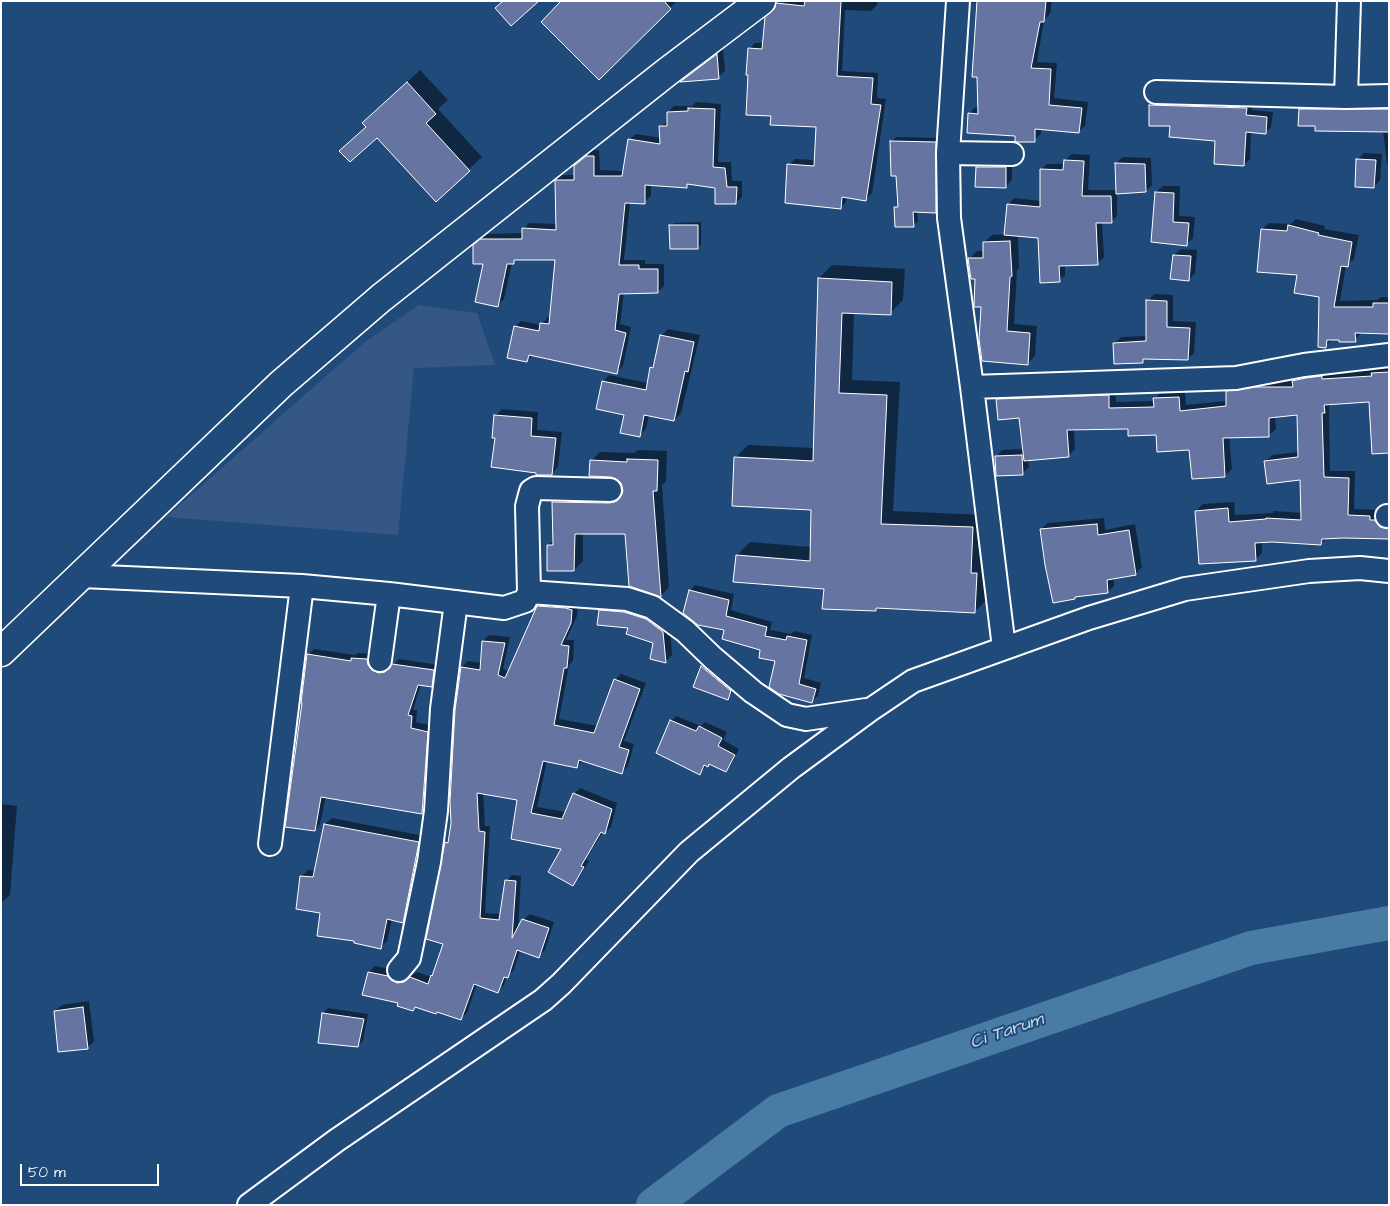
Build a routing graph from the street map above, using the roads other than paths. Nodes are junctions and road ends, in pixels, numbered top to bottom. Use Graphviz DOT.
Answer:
graph roads {
  1 [pos="761,1"];
  2 [pos="958,1"];
  3 [pos="1349,1"];
  4 [pos="1156,92"];
  5 [pos="1389,96"];
  6 [pos="1346,97"];
  7 [pos="948,153"];
  8 [pos="1012,154"];
  9 [pos="1389,355"];
  10 [pos="972,386"];
  11 [pos="610,490"];
  12 [pos="1389,571"];
  13 [pos="82,576"];
  14 [pos="302,586"];
  15 [pos="529,592"];
  16 [pos="389,594"];
  17 [pos="456,602"];
  18 [pos="1004,648"];
  19 [pos="1,652"];
  20 [pos="380,660"];
  21 [pos="870,710"];
  22 [pos="270,844"];
  23 [pos="399,970"];
  24 [pos="249,1205"];
  1 -- 13 [label="main road"];
  2 -- 7 [label="street"];
  3 -- 6 [label="street"];
  4 -- 6 [label="street"];
  5 -- 6 [label="street"];
  7 -- 8 [label="street"];
  7 -- 10 [label="street"];
  9 -- 10 [label="street"];
  10 -- 18 [label="street"];
  11 -- 15 [label="street"];
  12 -- 18 [label="street"];
  13 -- 14 [label="street"];
  13 -- 19 [label="main road"];
  14 -- 16 [label="street"];
  14 -- 22 [label="street"];
  15 -- 17 [label="street"];
  15 -- 21 [label="street"];
  16 -- 17 [label="street"];
  16 -- 20 [label="street"];
  17 -- 23 [label="street"];
  18 -- 21 [label="street"];
  21 -- 24 [label="street"];
}
